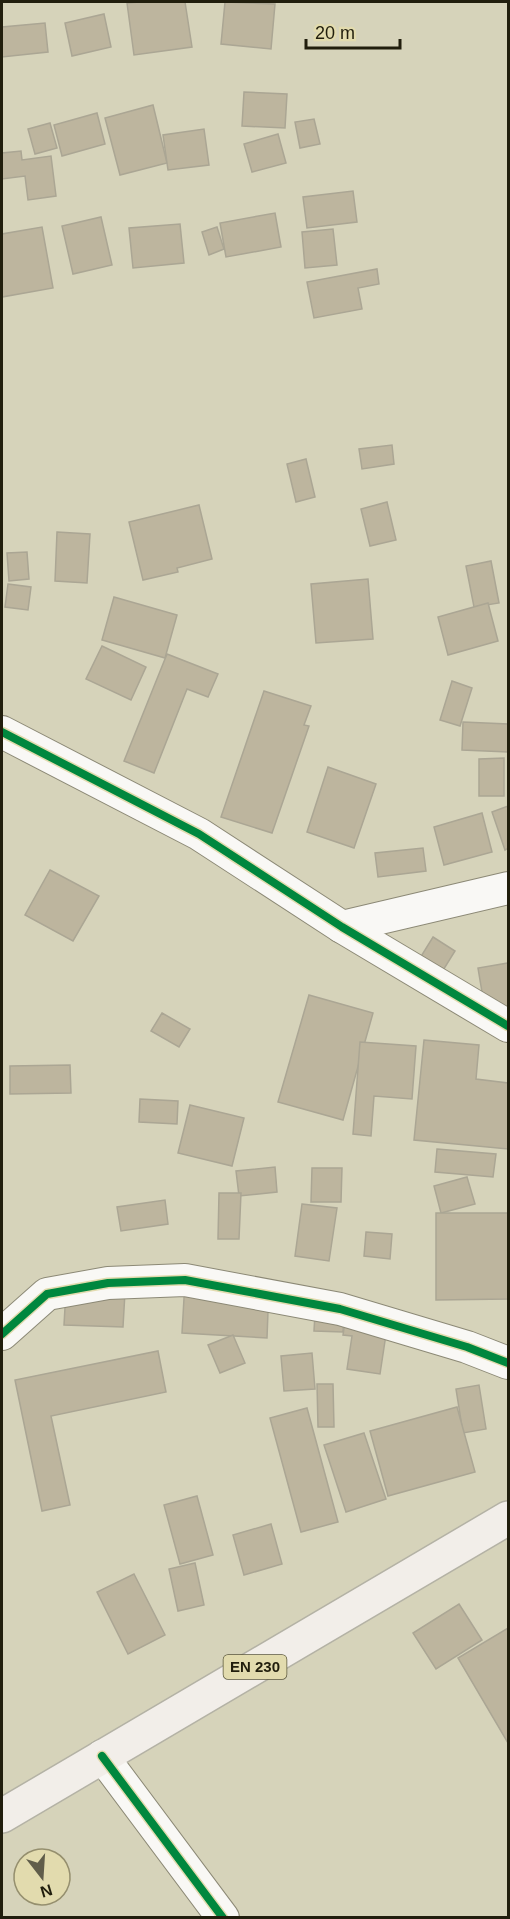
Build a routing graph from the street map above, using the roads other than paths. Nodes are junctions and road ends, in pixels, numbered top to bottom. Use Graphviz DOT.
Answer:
graph roads {
  1 [pos="2,732"];
  2 [pos="508,888"];
  3 [pos="342,927"];
  4 [pos="508,1026"];
  5 [pos="2,1334"];
  6 [pos="508,1363"];
  7 [pos="506,1527"];
  8 [pos="102,1756"];
  9 [pos="2,1816"];
  10 [pos="223,1917"];
  1 -- 3 [label="street"];
  2 -- 3 [label="street"];
  3 -- 4 [label="street"];
  5 -- 6 [label="street"];
  7 -- 8 [label="main road, EN 230"];
  8 -- 9 [label="main road, EN 230"];
  8 -- 10 [label="street"];
}
